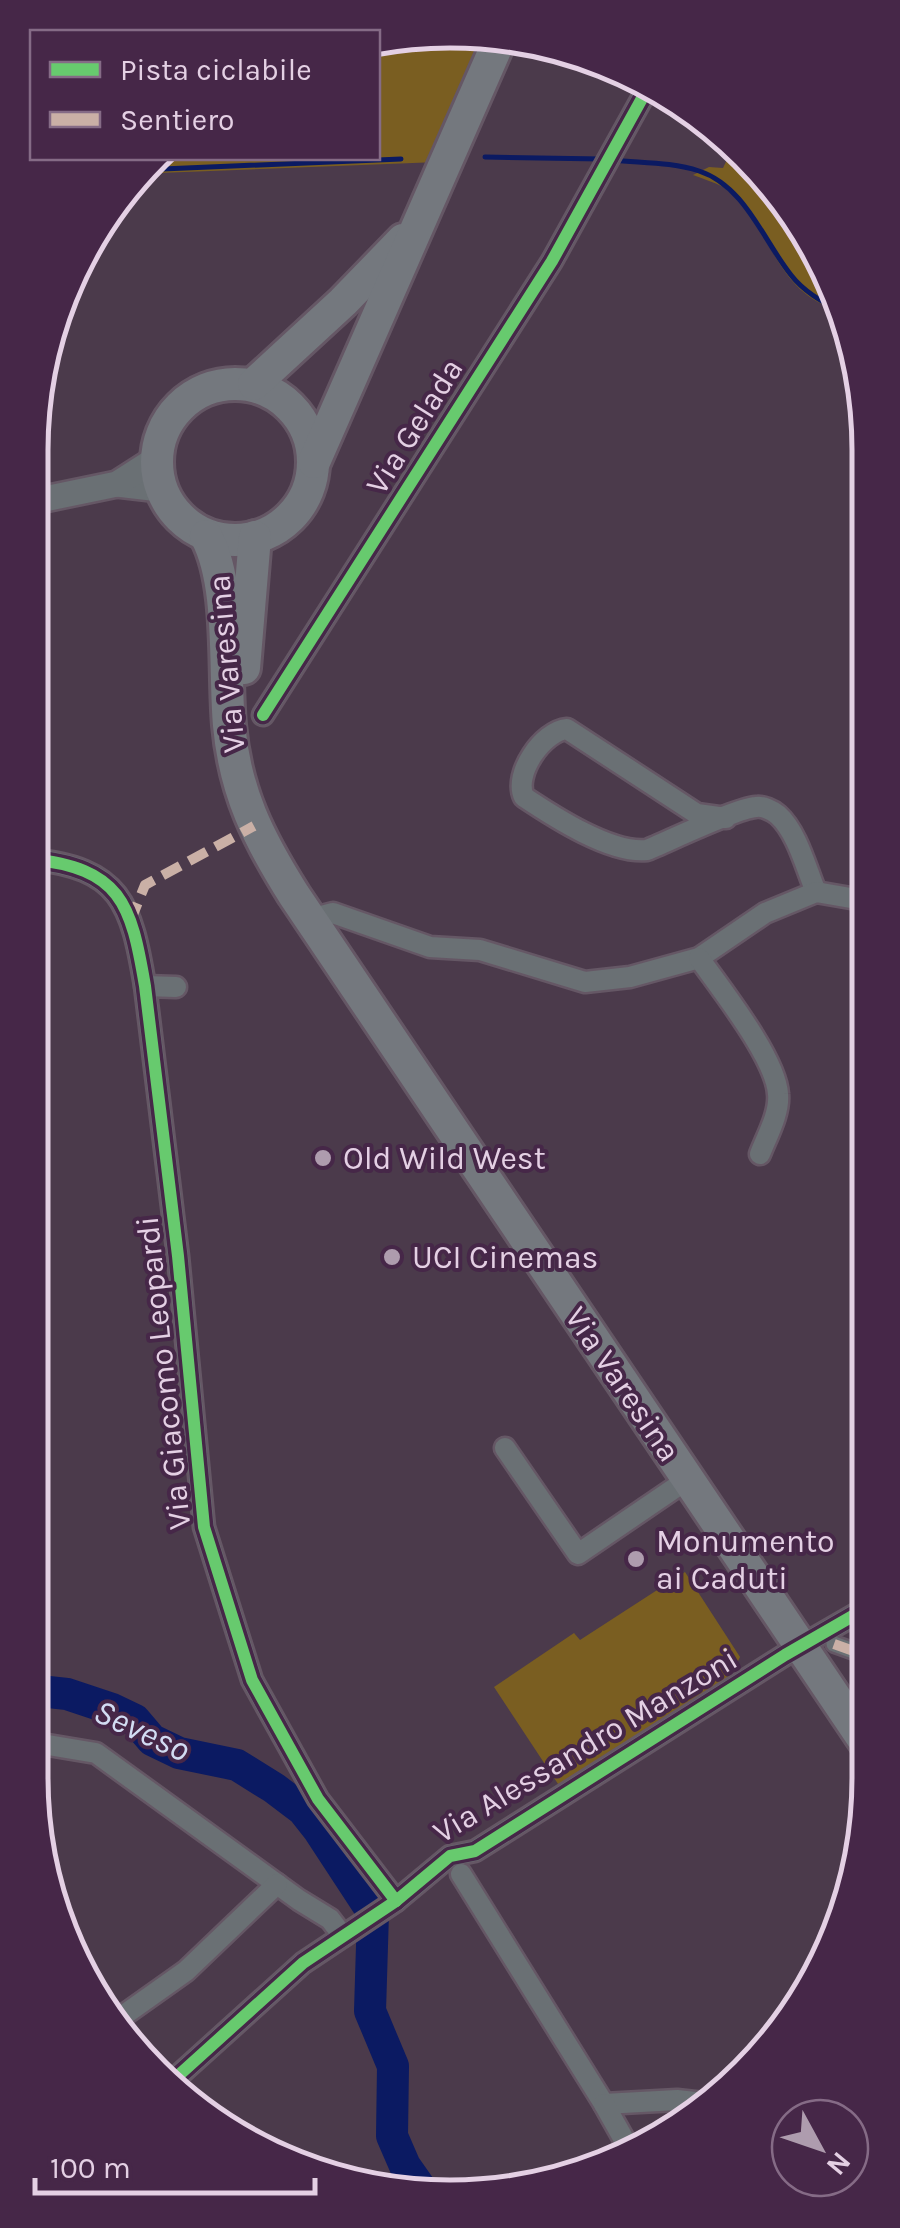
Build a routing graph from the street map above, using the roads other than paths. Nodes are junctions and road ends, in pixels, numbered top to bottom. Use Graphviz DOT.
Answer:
graph roads {
  1 [pos="495,50"];
  2 [pos="643,97"];
  3 [pos="419,222"];
  4 [pos="254,384"];
  5 [pos="314,462"];
  6 [pos="158,474"];
  7 [pos="48,498"];
  8 [pos="206,536"];
  9 [pos="255,537"];
  10 [pos="263,715"];
  11 [pos="726,818"];
  12 [pos="48,861"];
  13 [pos="278,869"];
  14 [pos="816,892"];
  15 [pos="852,898"];
  16 [pos="310,918"];
  17 [pos="699,958"];
  18 [pos="145,986"];
  19 [pos="176,986"];
  20 [pos="760,1154"];
  21 [pos="505,1448"];
  22 [pos="688,1479"];
  23 [pos="852,1616"];
  24 [pos="834,1644"];
  25 [pos="800,1646"];
  26 [pos="852,1651"];
  27 [pos="852,1723"];
  28 [pos="48,1745"];
  29 [pos="475,1851"];
  30 [pos="461,1874"];
  31 [pos="277,1884"];
  32 [pos="390,1905"];
  33 [pos="347,1933"];
  34 [pos="125,2015"];
  35 [pos="179,2075"];
  36 [pos="689,2101"];
  37 [pos="604,2104"];
  38 [pos="625,2140"];
  1 -- 3 [label="main road"];
  2 -- 10 [label="street, Via Gelada"];
  3 -- 4 [label="main road"];
  3 -- 5 [label="main road"];
  4 -- 5 [label="main road"];
  4 -- 6 [label="main road"];
  5 -- 9 [label="main road"];
  6 -- 7 [label="street"];
  6 -- 8 [label="main road"];
  8 -- 9 [label="main road"];
  8 -- 13 [label="main road, Via Varesina"];
  9 -- 13 [label="main road, Via Varesina"];
  11 -- 11 [label="street"];
  11 -- 14 [label="street"];
  12 -- 18 [label="street, Via Giacomo Leopardi"];
  13 -- 16 [label="main road, Via Varesina"];
  14 -- 15 [label="street"];
  14 -- 17 [label="street"];
  16 -- 17 [label="street"];
  16 -- 22 [label="main road, Via Varesina"];
  17 -- 20 [label="street"];
  18 -- 19 [label="street"];
  18 -- 32 [label="street, Via Giacomo Leopardi"];
  21 -- 22 [label="street"];
  22 -- 25 [label="main road, Via Varesina"];
  23 -- 25 [label="street, Via Alessandro Manzoni"];
  24 -- 26 [label="street"];
  25 -- 27 [label="main road, Via Varesina"];
  25 -- 29 [label="street, Via Alessandro Manzoni"];
  28 -- 31 [label="street"];
  29 -- 30 [label="street, Via Alessandro Manzoni"];
  29 -- 32 [label="street, Via Alessandro Manzoni"];
  30 -- 32 [label="street, Via Alessandro Manzoni"];
  30 -- 37 [label="street"];
  31 -- 33 [label="street"];
  31 -- 34 [label="street"];
  32 -- 33 [label="street, Via Alessandro Manzoni"];
  33 -- 35 [label="street, Via Alessandro Manzoni"];
  36 -- 37 [label="street"];
  37 -- 38 [label="street"];
}
